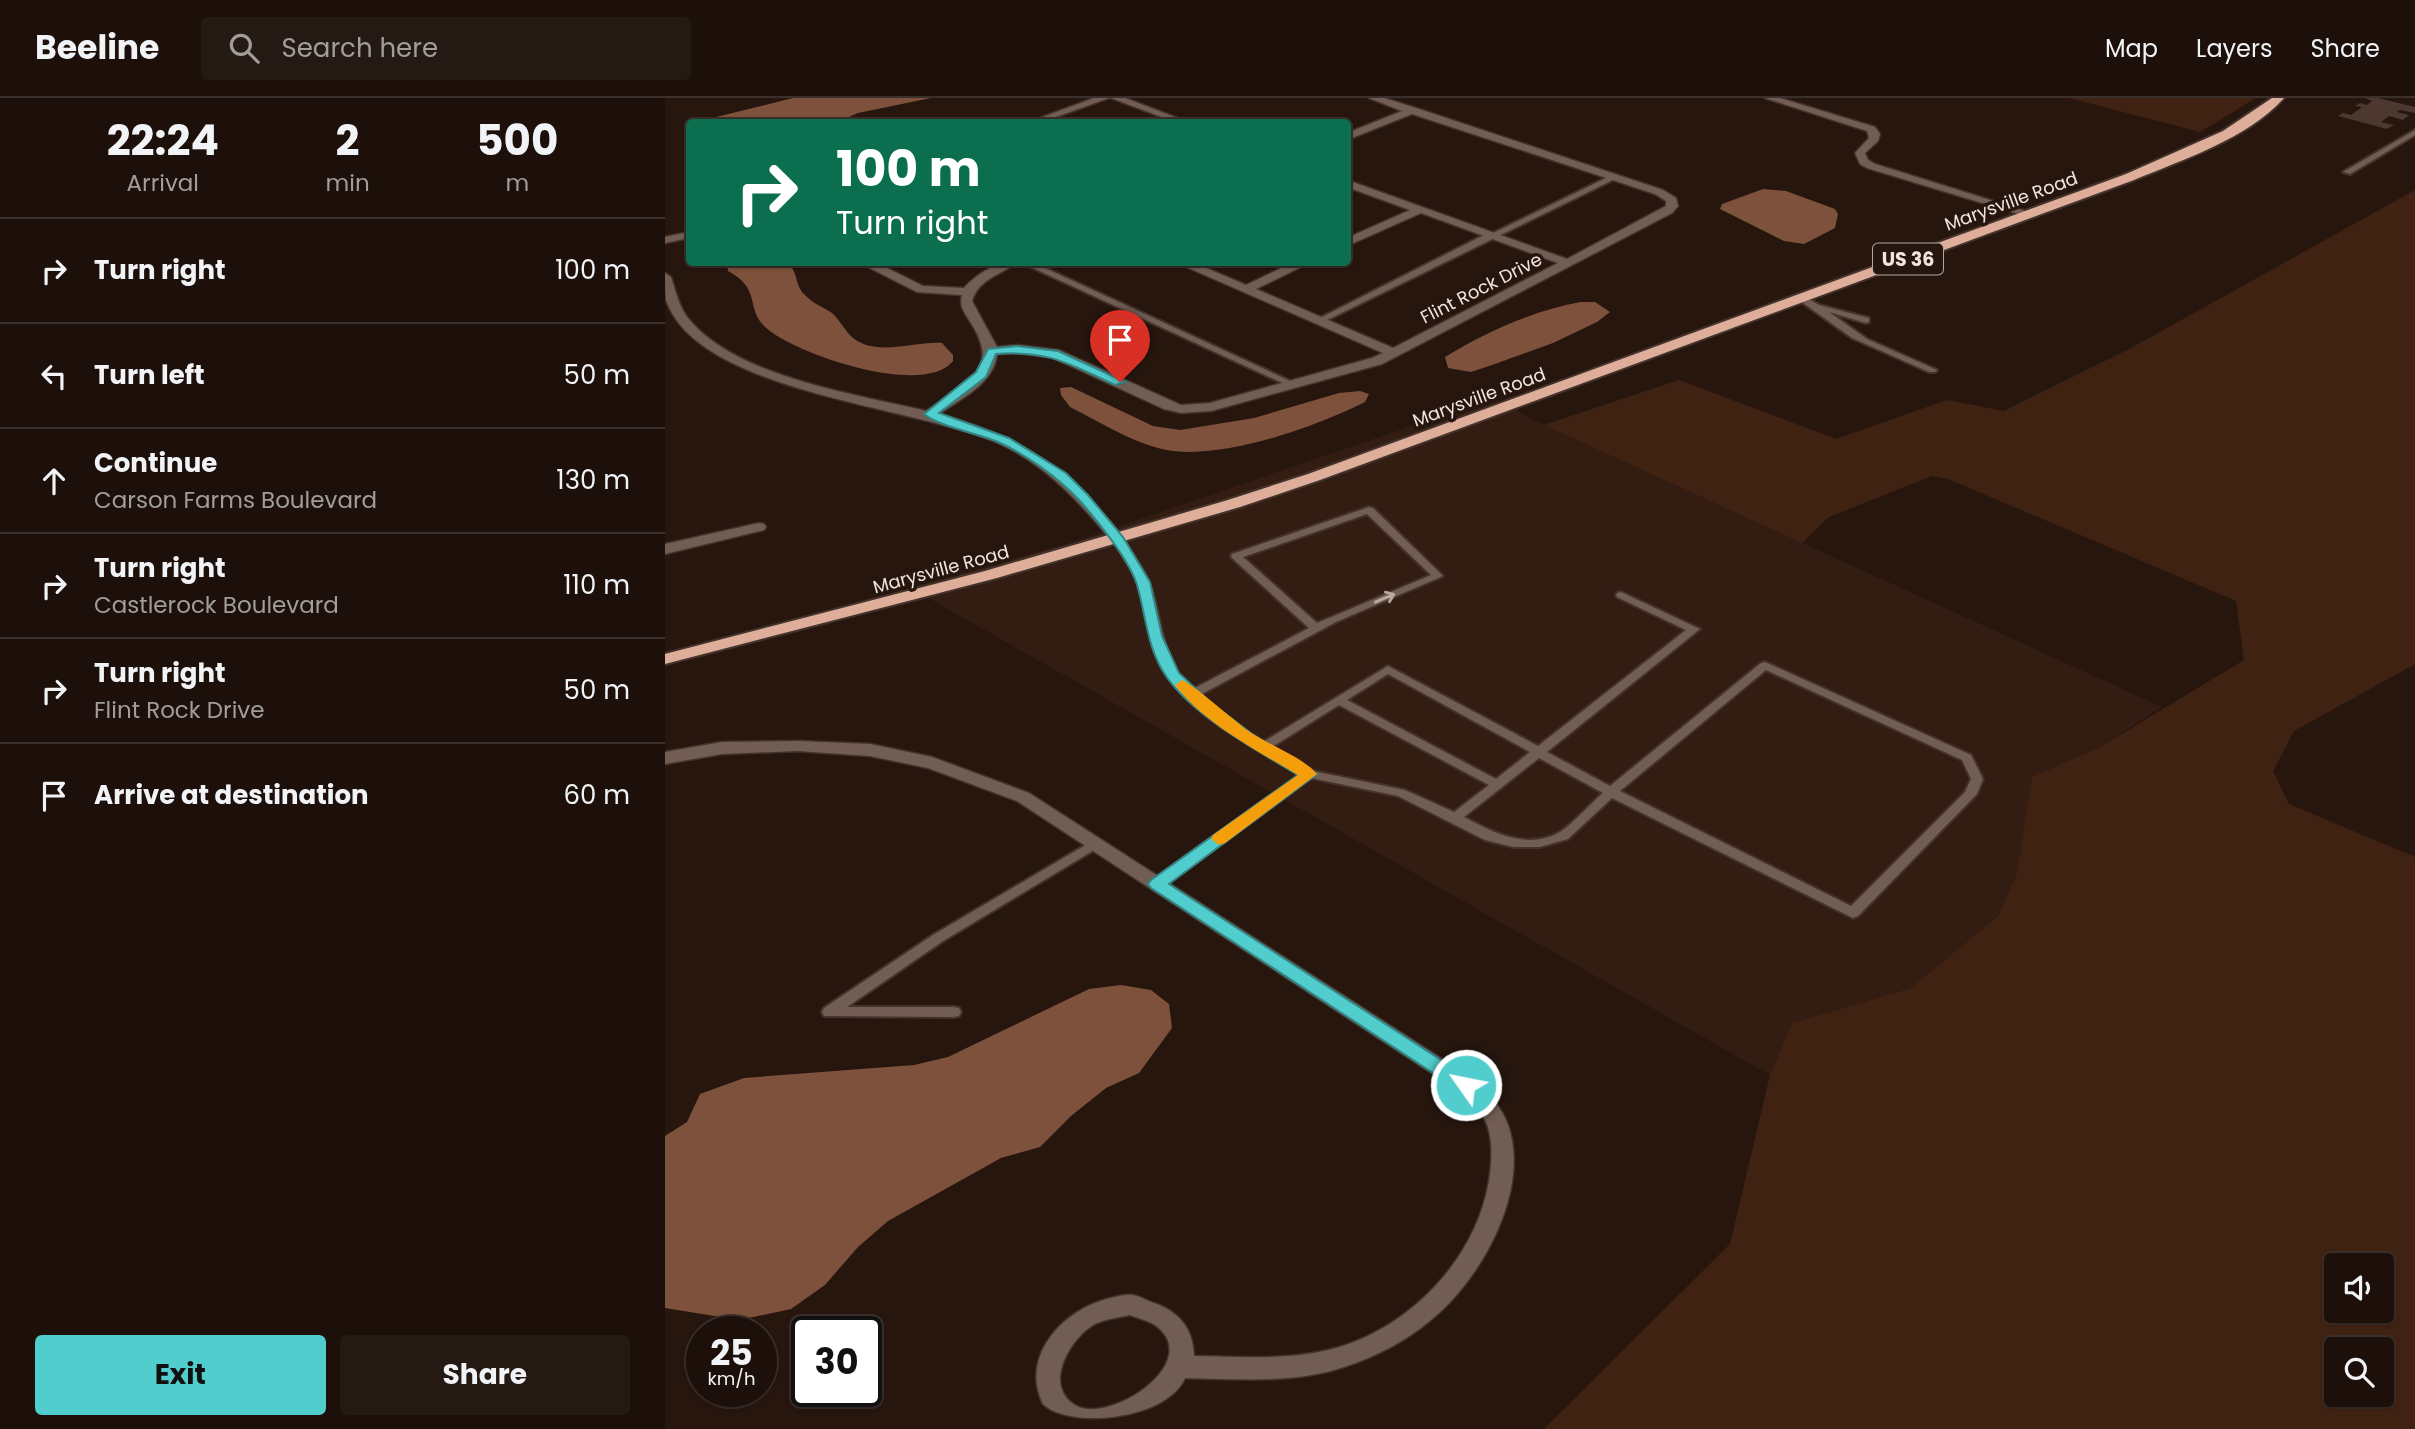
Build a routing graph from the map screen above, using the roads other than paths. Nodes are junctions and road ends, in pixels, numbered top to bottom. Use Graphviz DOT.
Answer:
graph roads {
  1 [pos="1104,98"];
  2 [pos="1116,98"];
  3 [pos="1374,98"];
  4 [pos="1770,98"];
  5 [pos="2279,98"];
  6 [pos="1412,110"];
  7 [pos="1043,119"];
  8 [pos="1175,119"];
  9 [pos="2415,132"];
  10 [pos="1351,135"];
  11 [pos="2347,172"];
  12 [pos="1615,177"];
  13 [pos="1351,185"];
  14 [pos="1421,209"];
  15 [pos="2029,214"];
  16 [pos="686,236"];
  17 [pos="1493,236"];
  18 [pos="665,240"];
  19 [pos="1351,241"];
  20 [pos="1568,263"];
  21 [pos="872,266"];
  22 [pos="1004,266"];
  23 [pos="1033,266"];
  24 [pos="1190,266"];
  25 [pos="1296,266"];
  26 [pos="665,277"];
  27 [pos="1245,290"];
  28 [pos="969,292"];
  29 [pos="1802,298"];
  30 [pos="1819,307"];
  31 [pos="1866,320"];
  32 [pos="1318,321"];
  33 [pos="992,351"];
  34 [pos="1395,353"];
  35 [pos="1931,370"];
  36 [pos="1294,385"];
  37 [pos="930,414"];
  38 [pos="759,527"];
  39 [pos="1118,540"];
  40 [pos="665,549"];
  41 [pos="1621,595"];
  42 [pos="1316,628"];
  43 [pos="665,659"];
  44 [pos="1192,694"];
  45 [pos="1338,700"];
  46 [pos="1263,747"];
  47 [pos="1540,752"];
  48 [pos="665,758"];
  49 [pos="1309,774"];
  50 [pos="1498,785"];
  51 [pos="1611,792"];
  52 [pos="1455,818"];
  53 [pos="1094,844"];
  54 [pos="1157,884"];
  55 [pos="954,1012"];
  56 [pos="1182,1367"];
  1 -- 7 [label="street"];
  2 -- 8 [label="street"];
  3 -- 6 [label="street, Flint Rock Drive"];
  4 -- 15 [label="street"];
  5 -- 15 [label="highway, Marysville Road / US 36"];
  6 -- 10 [label="street"];
  6 -- 12 [label="street, Flint Rock Drive"];
  9 -- 11 [label="lane"];
  12 -- 17 [label="lane"];
  12 -- 20 [label="street, Flint Rock Drive"];
  13 -- 14 [label="street"];
  14 -- 17 [label="street"];
  14 -- 19 [label="street"];
  15 -- 29 [label="highway, Marysville Road / US 36"];
  16 -- 18 [label="street"];
  17 -- 20 [label="street"];
  17 -- 32 [label="lane"];
  20 -- 34 [label="street, Flint Rock Drive"];
  21 -- 28 [label="street"];
  22 -- 28 [label="street"];
  23 -- 36 [label="lane"];
  24 -- 27 [label="street"];
  25 -- 27 [label="street"];
  26 -- 37 [label="street"];
  27 -- 32 [label="street"];
  28 -- 33 [label="street"];
  29 -- 30 [label="lane"];
  29 -- 39 [label="highway, Marysville Road / US 36"];
  30 -- 31 [label="lane"];
  30 -- 35 [label="lane"];
  32 -- 34 [label="street"];
  33 -- 36 [label="street, Flint Rock Drive"];
  33 -- 37 [label="street"];
  34 -- 36 [label="street, Flint Rock Drive"];
  37 -- 39 [label="street"];
  38 -- 40 [label="street"];
  39 -- 43 [label="highway, Marysville Road / US 36"];
  39 -- 44 [label="lane"];
  41 -- 47 [label="lane"];
  42 -- 42 [label="lane, one-way"];
  42 -- 44 [label="lane"];
  44 -- 46 [label="lane"];
  45 -- 46 [label="lane"];
  45 -- 47 [label="lane"];
  45 -- 50 [label="lane"];
  46 -- 49 [label="lane"];
  47 -- 50 [label="lane"];
  47 -- 51 [label="lane"];
  48 -- 53 [label="street"];
  49 -- 52 [label="lane"];
  49 -- 54 [label="lane"];
  50 -- 52 [label="lane"];
  51 -- 51 [label="lane"];
  51 -- 52 [label="lane"];
  53 -- 54 [label="street"];
  53 -- 55 [label="lane"];
  54 -- 56 [label="street"];
  56 -- 56 [label="street"];
}
